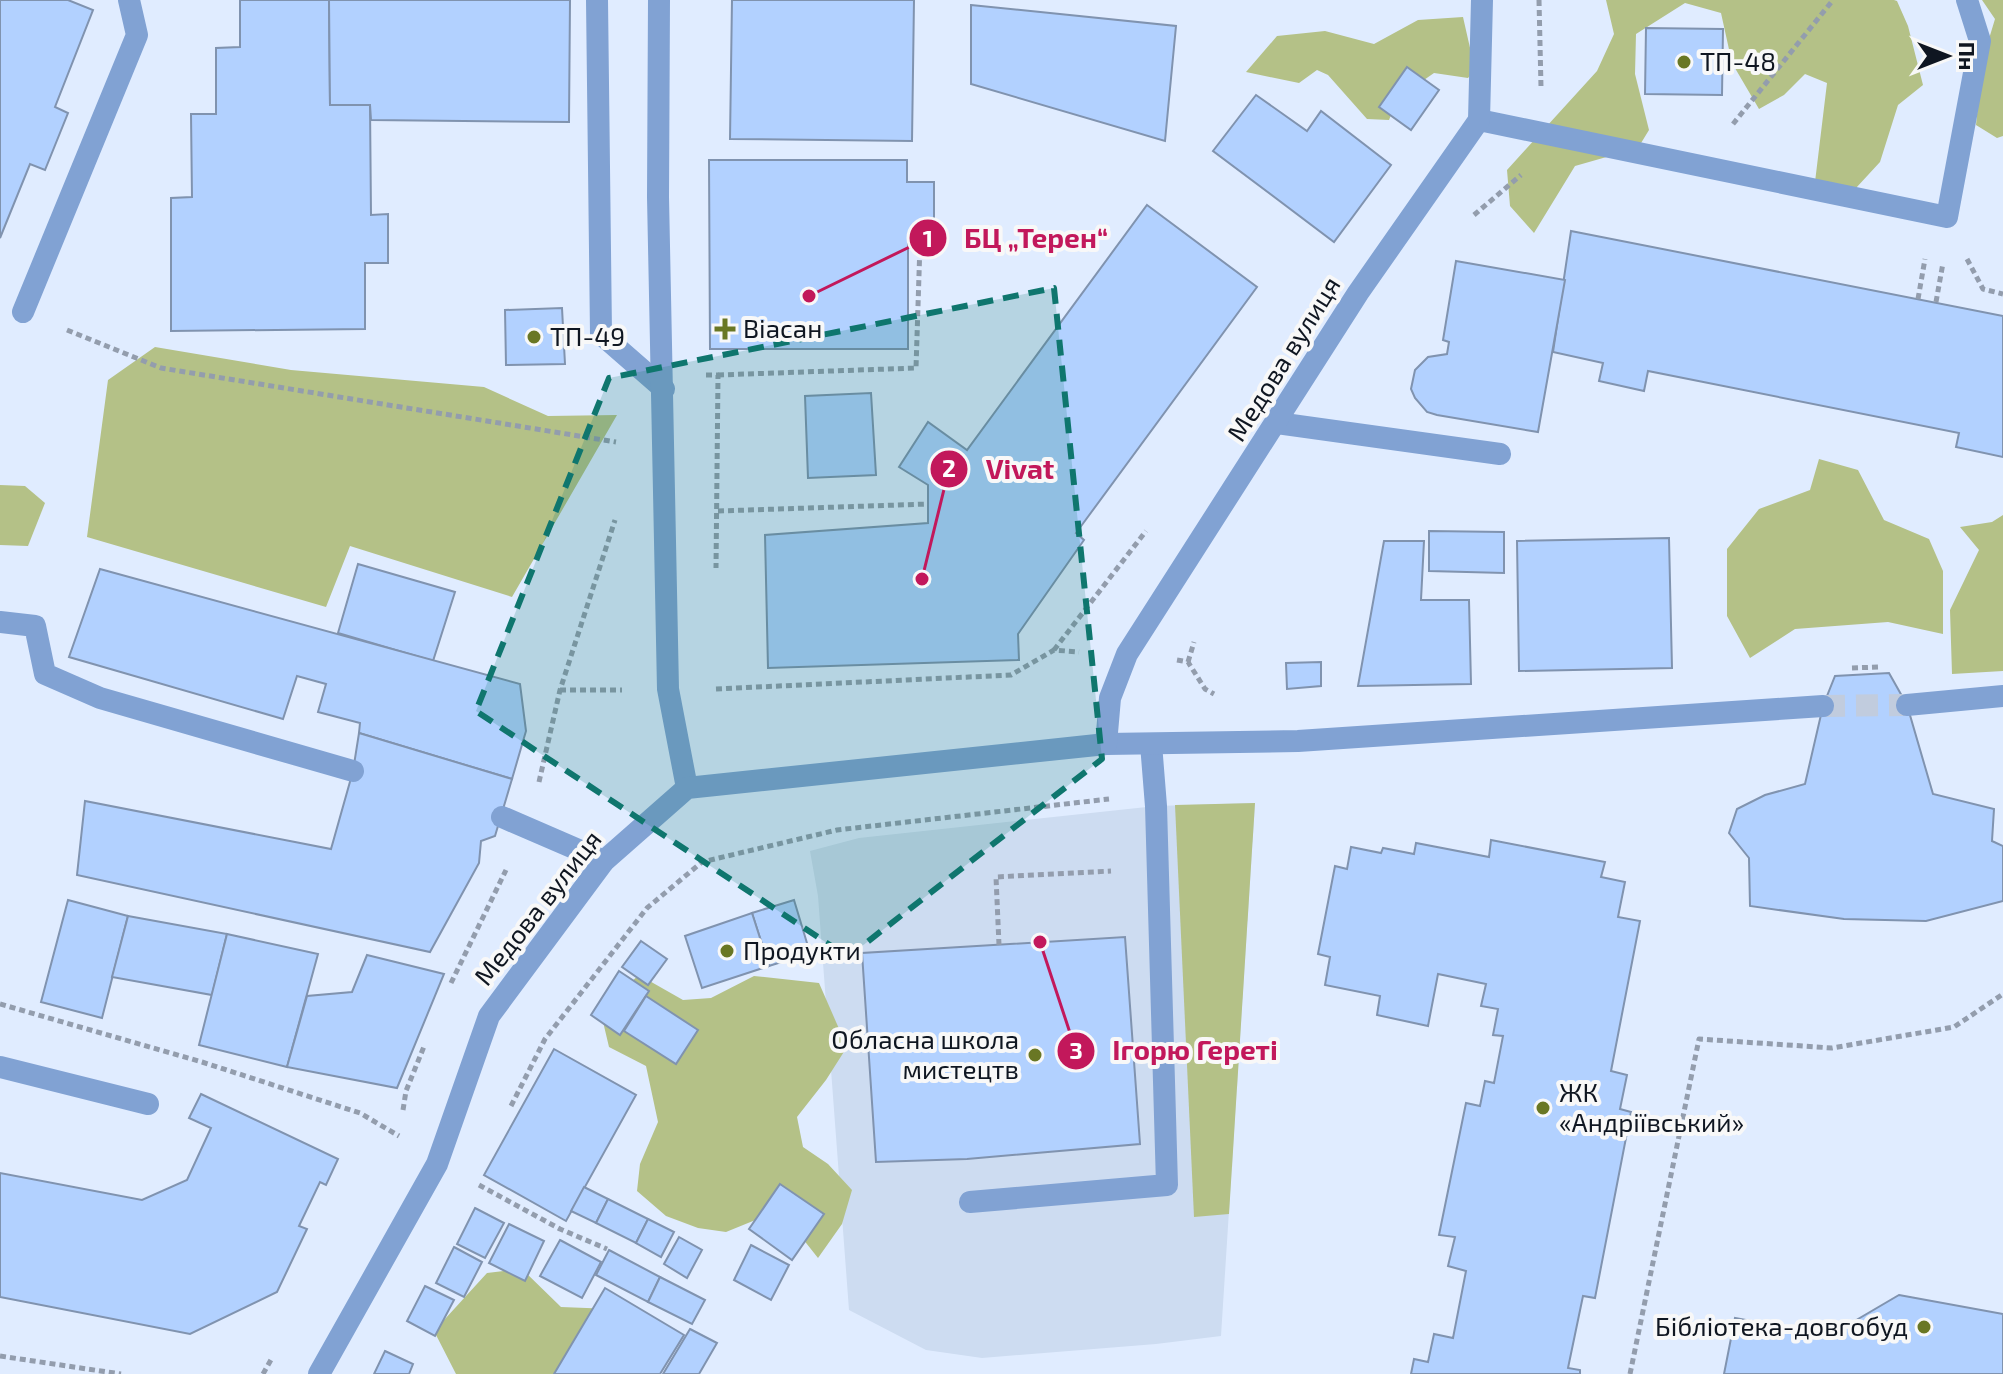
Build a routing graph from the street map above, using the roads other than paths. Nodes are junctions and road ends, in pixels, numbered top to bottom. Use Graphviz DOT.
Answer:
graph roads {
  1 [pos="129,0"];
  2 [pos="597,0"];
  3 [pos="659,0"];
  4 [pos="1482,0"];
  5 [pos="1967,0"];
  6 [pos="1479,120"];
  7 [pos="23,312"];
  8 [pos="664,389"];
  9 [pos="1277,423"];
  10 [pos="1500,454"];
  11 [pos="0,622"];
  12 [pos="2003,696"];
  13 [pos="1907,705"];
  14 [pos="1823,706"];
  15 [pos="1106,744"];
  16 [pos="1151,744"];
  17 [pos="353,771"];
  18 [pos="687,788"];
  19 [pos="502,817"];
  20 [pos="604,861"];
  21 [pos="0,1067"];
  22 [pos="148,1104"];
  23 [pos="970,1202"];
  24 [pos="319,1374"];
  1 -- 7 [label="street"];
  2 -- 8 [label="street"];
  3 -- 8 [label="street"];
  4 -- 6 [label="street"];
  5 -- 6 [label="street"];
  6 -- 9 [label="street, Медова вулиця"];
  8 -- 18 [label="street"];
  9 -- 10 [label="street"];
  9 -- 15 [label="street, Медова вулиця"];
  11 -- 17 [label="street"];
  12 -- 13 [label="street"];
  14 -- 16 [label="street"];
  15 -- 16 [label="street"];
  15 -- 18 [label="street"];
  16 -- 23 [label="street"];
  18 -- 20 [label="street, Медова вулиця"];
  19 -- 20 [label="street"];
  20 -- 24 [label="street, Медова вулиця"];
  21 -- 22 [label="street"];
}
